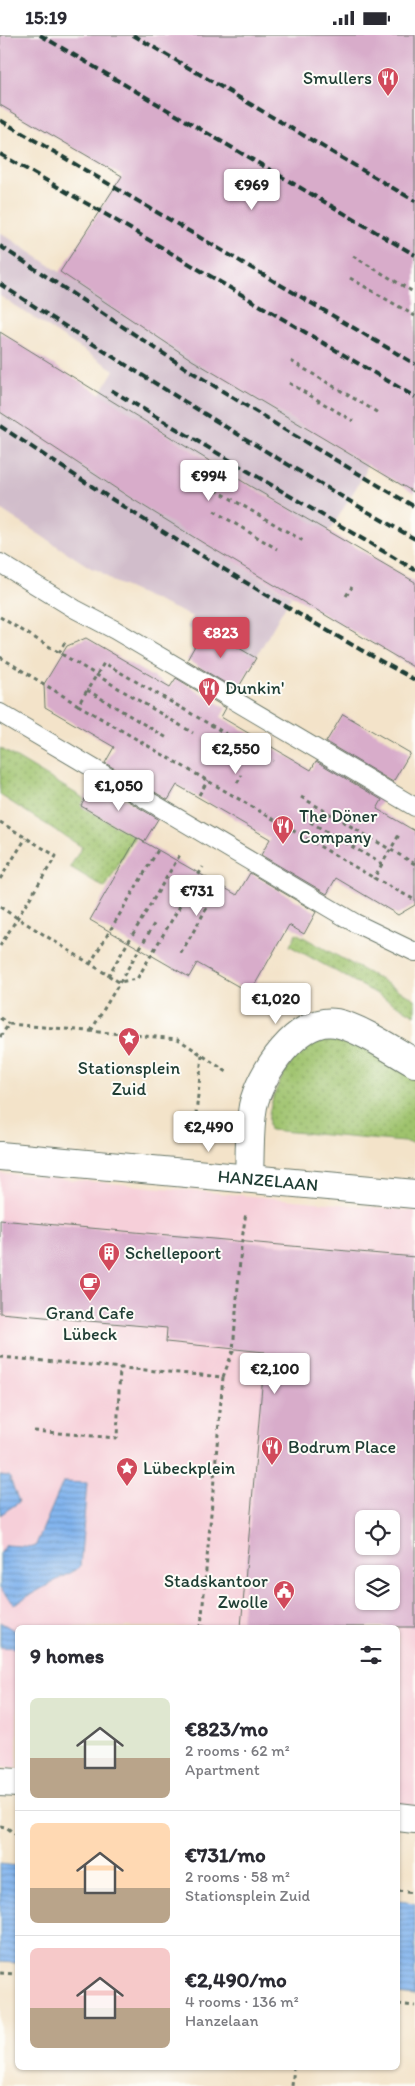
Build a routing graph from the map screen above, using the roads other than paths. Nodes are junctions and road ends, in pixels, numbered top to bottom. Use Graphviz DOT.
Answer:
graph roads {
  1 [pos="0,563"];
  2 [pos="0,713"];
  3 [pos="415,807"];
  4 [pos="415,952"];
  5 [pos="415,1063"];
  6 [pos="0,1156"];
  7 [pos="249,1179"];
  8 [pos="415,1194"];
  9 [pos="0,1782"];
  10 [pos="15,1783"];
  11 [pos="400,1817"];
  12 [pos="415,1819"];
  1 -- 3 [label="lane"];
  2 -- 4 [label="lane"];
  5 -- 7 [label="street"];
  6 -- 7 [label="street, HANZELAAN"];
  7 -- 8 [label="street, HANZELAAN"];
  9 -- 10 [label="street"];
  11 -- 12 [label="street"];
}
